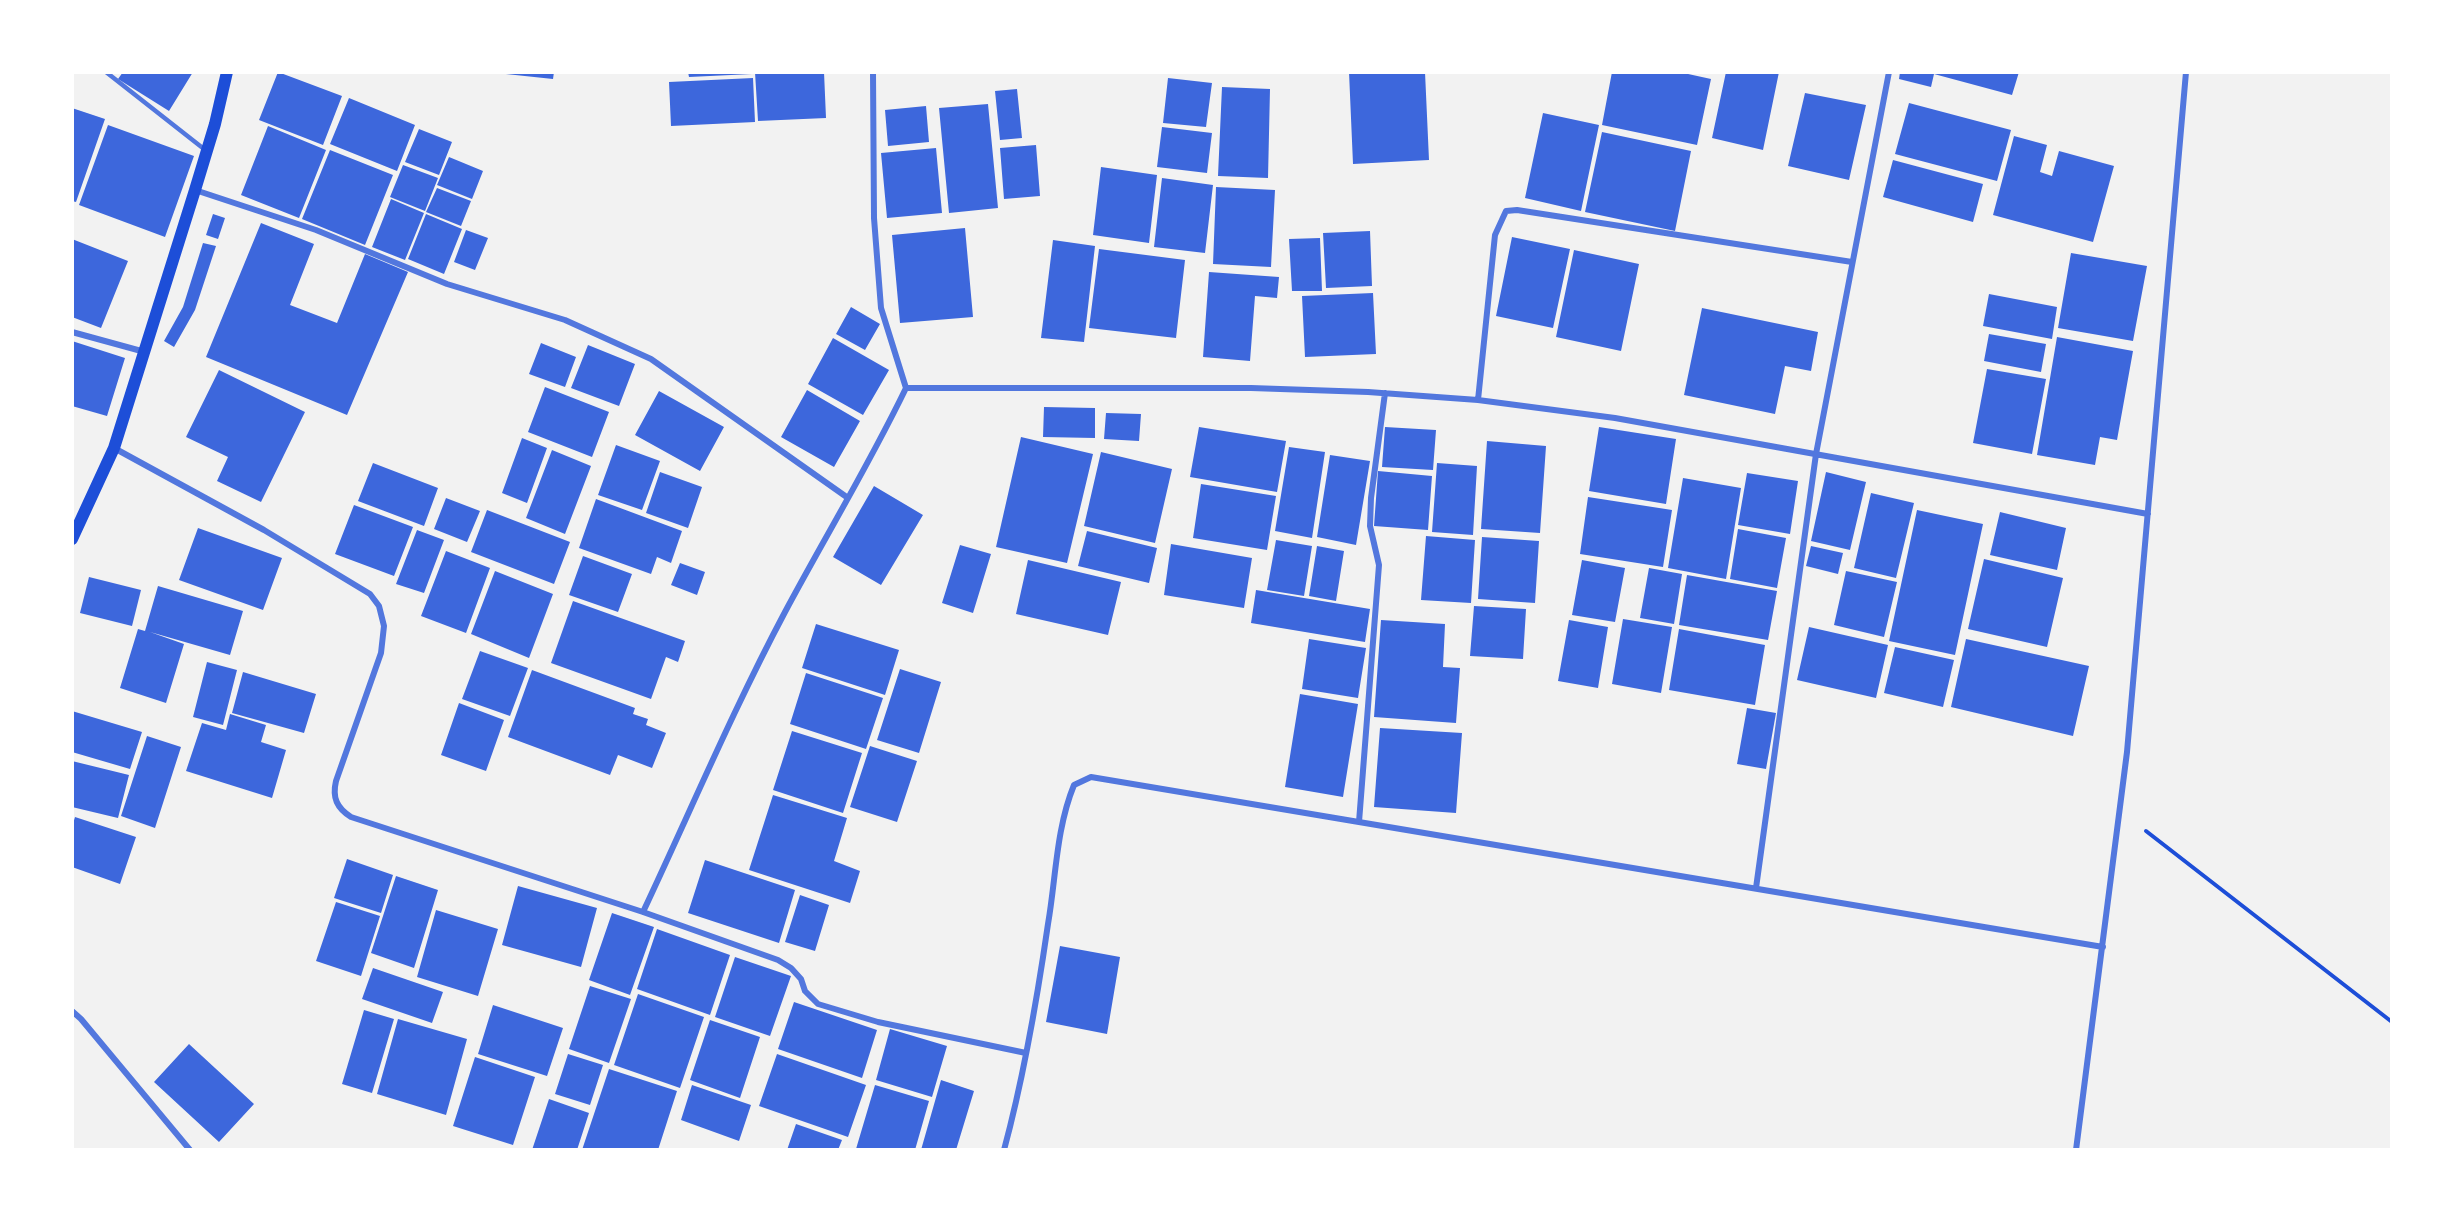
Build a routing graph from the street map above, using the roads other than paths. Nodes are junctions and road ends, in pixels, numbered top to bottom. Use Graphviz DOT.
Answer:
graph roads {
  1 [pos="106,72"];
  2 [pos="227,72"];
  3 [pos="873,72"];
  4 [pos="1888,72"];
  5 [pos="2186,72"];
  6 [pos="207,151"];
  7 [pos="195,190"];
  8 [pos="1852,262"];
  9 [pos="72,332"];
  10 [pos="145,352"];
  11 [pos="906,388"];
  12 [pos="1385,393"];
  13 [pos="1478,400"];
  14 [pos="114,448"];
  15 [pos="1816,454"];
  16 [pos="848,498"];
  17 [pos="2148,514"];
  18 [pos="72,539"];
  19 [pos="1359,822"];
  20 [pos="1756,888"];
  21 [pos="643,912"];
  22 [pos="2103,947"];
  23 [pos="72,1011"];
  24 [pos="1026,1053"];
  25 [pos="190,1150"];
  26 [pos="1004,1150"];
  27 [pos="2076,1150"];
  1 -- 6 [label="lane"];
  2 -- 6 [label="main road"];
  3 -- 11 [label="street"];
  4 -- 8 [label="street"];
  5 -- 17 [label="street"];
  6 -- 7 [label="main road"];
  7 -- 10 [label="main road"];
  7 -- 16 [label="street"];
  8 -- 13 [label="street"];
  8 -- 15 [label="street"];
  9 -- 10 [label="street"];
  10 -- 14 [label="main road"];
  11 -- 12 [label="street"];
  11 -- 16 [label="street"];
  12 -- 13 [label="street"];
  12 -- 19 [label="street"];
  13 -- 15 [label="street"];
  14 -- 18 [label="main road"];
  14 -- 21 [label="street"];
  15 -- 17 [label="street"];
  15 -- 20 [label="street"];
  16 -- 21 [label="street"];
  17 -- 22 [label="street"];
  19 -- 20 [label="street"];
  19 -- 24 [label="street"];
  20 -- 22 [label="street"];
  21 -- 24 [label="street"];
  22 -- 27 [label="street"];
  23 -- 25 [label="street"];
  24 -- 26 [label="street"];
}
